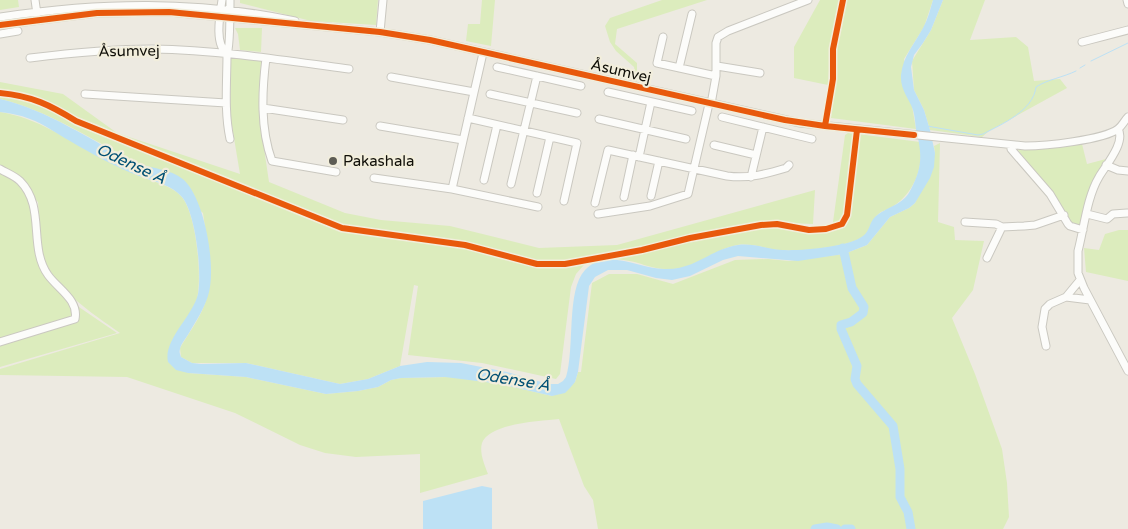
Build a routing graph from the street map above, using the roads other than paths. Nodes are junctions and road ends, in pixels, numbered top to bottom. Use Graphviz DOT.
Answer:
graph roads {
  1 [pos="35,0"];
  2 [pos="230,0"];
  3 [pos="383,0"];
  4 [pos="808,0"];
  5 [pos="1127,0"];
  6 [pos="1128,4"];
  7 [pos="221,8"];
  8 [pos="230,9"];
  9 [pos="36,12"];
  10 [pos="692,14"];
  11 [pos="0,17"];
  12 [pos="229,17"];
  13 [pos="37,20"];
  14 [pos="0,25"];
  15 [pos="322,27"];
  16 [pos="1128,30"];
  17 [pos="18,31"];
  18 [pos="380,32"];
  19 [pos="0,34"];
  20 [pos="663,37"];
  21 [pos="1082,42"];
  22 [pos="483,53"];
  23 [pos="227,54"];
  24 [pos="30,58"];
  25 [pos="266,58"];
  26 [pos="716,66"];
  27 [pos="497,67"];
  28 [pos="680,68"];
  29 [pos="349,69"];
  30 [pos="760,73"];
  31 [pos="537,76"];
  32 [pos="716,76"];
  33 [pos="390,77"];
  34 [pos="581,86"];
  35 [pos="474,92"];
  36 [pos="608,92"];
  37 [pos="85,94"];
  38 [pos="490,94"];
  39 [pos="651,102"];
  40 [pos="226,103"];
  41 [pos="531,103"];
  42 [pos="710,104"];
  43 [pos="263,108"];
  44 [pos="692,111"];
  45 [pos="577,113"];
  46 [pos="722,117"];
  47 [pos="1128,117"];
  48 [pos="468,118"];
  49 [pos="599,118"];
  50 [pos="343,120"];
  51 [pos="497,125"];
  52 [pos="380,126"];
  53 [pos="763,127"];
  54 [pos="645,129"];
  55 [pos="1118,129"];
  56 [pos="524,131"];
  57 [pos="550,137"];
  58 [pos="686,138"];
  59 [pos="812,138"];
  60 [pos="230,139"];
  61 [pos="463,140"];
  62 [pos="714,145"];
  63 [pos="1011,145"];
  64 [pos="756,155"];
  65 [pos="636,156"];
  66 [pos="659,161"];
  67 [pos="789,165"];
  68 [pos="1106,165"];
  69 [pos="0,169"];
  70 [pos="694,169"];
  71 [pos="1128,171"];
  72 [pos="336,172"];
  73 [pos="751,177"];
  74 [pos="374,178"];
  75 [pos="484,180"];
  76 [pos="511,184"];
  77 [pos="452,189"];
  78 [pos="537,193"];
  79 [pos="650,196"];
  80 [pos="624,197"];
  81 [pos="564,201"];
  82 [pos="596,203"];
  83 [pos="538,207"];
  84 [pos="1128,213"];
  85 [pos="598,214"];
  86 [pos="1087,214"];
  87 [pos="1064,215"];
  88 [pos="965,222"];
  89 [pos="1002,227"];
  90 [pos="1083,230"];
  91 [pos="987,258"];
  92 [pos="1080,280"];
  93 [pos="1066,297"];
  94 [pos="1090,300"];
  95 [pos="0,342"];
  96 [pos="1046,346"];
  97 [pos="1128,371"];
  1 -- 9 [label="street"];
  2 -- 8 [label="street"];
  3 -- 18 [label="street"];
  4 -- 26 [label="street"];
  5 -- 6 [label="street"];
  7 -- 8 [label="street, Åsumvej"];
  7 -- 9 [label="street, Åsumvej"];
  7 -- 12 [label="street, Åsumvej"];
  7 -- 13 [label="street, Åsumvej"];
  7 -- 23 [label="street"];
  8 -- 12 [label="street"];
  8 -- 15 [label="street, Åsumvej"];
  9 -- 11 [label="street, Åsumvej"];
  9 -- 13 [label="street"];
  10 -- 28 [label="street"];
  12 -- 15 [label="street, Åsumvej"];
  12 -- 23 [label="street"];
  13 -- 14 [label="street, Åsumvej"];
  15 -- 18 [label="street, Åsumvej"];
  16 -- 21 [label="street"];
  17 -- 19 [label="street"];
  18 -- 22 [label="street, Åsumvej"];
  20 -- 28 [label="street"];
  22 -- 35 [label="street"];
  22 -- 42 [label="street, Åsumvej"];
  23 -- 24 [label="street, Åsumvej"];
  23 -- 25 [label="street, Åsumvej"];
  23 -- 40 [label="street"];
  25 -- 29 [label="street, Åsumvej"];
  25 -- 43 [label="street"];
  26 -- 30 [label="street"];
  26 -- 32 [label="street"];
  27 -- 31 [label="street, Åsumvej"];
  28 -- 32 [label="street"];
  31 -- 34 [label="street, Åsumvej"];
  31 -- 41 [label="street"];
  32 -- 42 [label="street"];
  33 -- 35 [label="street"];
  35 -- 48 [label="street"];
  36 -- 39 [label="street, Åsumvej"];
  37 -- 40 [label="street"];
  38 -- 41 [label="street"];
  39 -- 44 [label="street, Åsumvej"];
  39 -- 54 [label="street, Åsumvej"];
  40 -- 60 [label="street"];
  41 -- 45 [label="street"];
  41 -- 56 [label="street"];
  42 -- 63 [label="street, Åsumvej"];
  42 -- 70 [label="street"];
  43 -- 50 [label="street"];
  43 -- 72 [label="street"];
  46 -- 53 [label="street"];
  47 -- 55 [label="street"];
  48 -- 51 [label="street"];
  48 -- 61 [label="street"];
  49 -- 54 [label="street"];
  51 -- 56 [label="street"];
  51 -- 75 [label="street"];
  52 -- 61 [label="street"];
  53 -- 59 [label="street"];
  53 -- 64 [label="street"];
  54 -- 58 [label="street"];
  54 -- 65 [label="street, Åsumvej"];
  55 -- 63 [label="street, Åsumvej"];
  55 -- 68 [label="street"];
  56 -- 57 [label="street"];
  56 -- 76 [label="street"];
  57 -- 78 [label="street"];
  57 -- 81 [label="street"];
  61 -- 77 [label="street"];
  62 -- 64 [label="street"];
  63 -- 87 [label="street"];
  64 -- 73 [label="street"];
  65 -- 66 [label="street"];
  65 -- 80 [label="street, Åsumvej"];
  65 -- 82 [label="street"];
  66 -- 70 [label="street"];
  66 -- 79 [label="street"];
  67 -- 73 [label="street"];
  68 -- 71 [label="street"];
  68 -- 86 [label="street"];
  69 -- 95 [label="street"];
  70 -- 73 [label="street"];
  70 -- 85 [label="street"];
  74 -- 77 [label="street"];
  77 -- 83 [label="street"];
  84 -- 86 [label="street"];
  86 -- 90 [label="street"];
  87 -- 89 [label="street"];
  87 -- 90 [label="street"];
  88 -- 89 [label="street"];
  89 -- 91 [label="street"];
  90 -- 92 [label="street"];
  92 -- 93 [label="street"];
  92 -- 94 [label="street"];
  93 -- 94 [label="street"];
  93 -- 96 [label="street"];
  94 -- 97 [label="street"];
}
